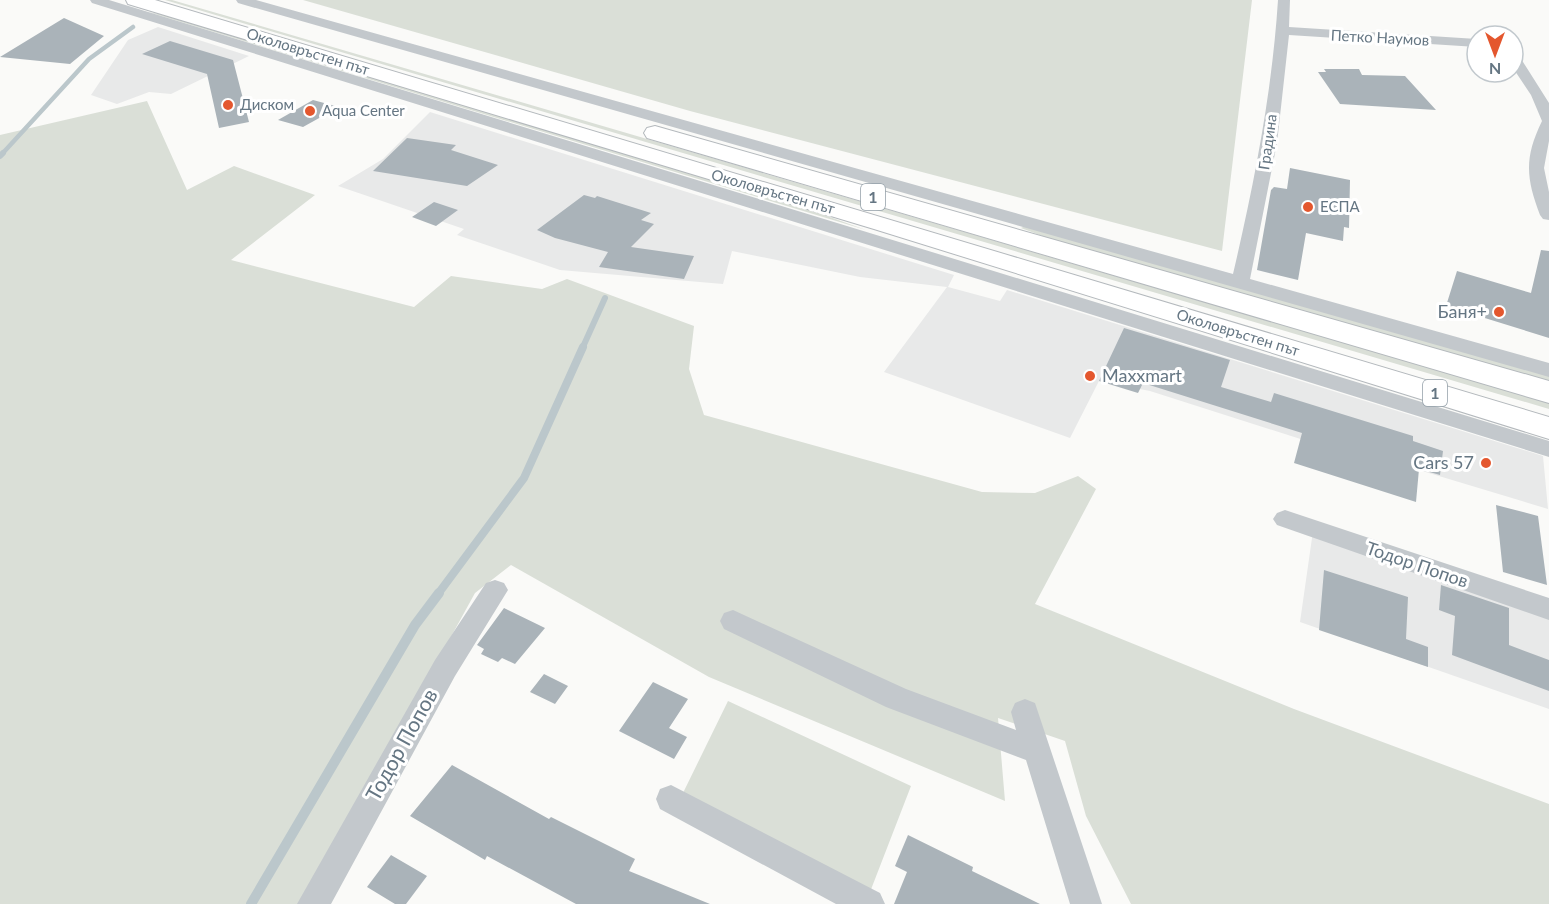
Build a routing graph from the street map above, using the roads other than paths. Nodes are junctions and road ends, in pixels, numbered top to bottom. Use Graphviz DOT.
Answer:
graph roads {
  1 [pos="96,0"];
  2 [pos="196,0"];
  3 [pos="242,0"];
  4 [pos="1284,0"];
  5 [pos="138,5"];
  6 [pos="1283,30"];
  7 [pos="1465,42"];
  8 [pos="1525,72"];
  9 [pos="1544,96"];
  10 [pos="1549,121"];
  11 [pos="1542,173"];
  12 [pos="1549,215"];
  13 [pos="883,224"];
  14 [pos="1240,283"];
  15 [pos="1028,288"];
  16 [pos="1130,320"];
  17 [pos="1321,358"];
  18 [pos="1549,370"];
  19 [pos="1549,392"];
  20 [pos="1549,428"];
  21 [pos="1549,449"];
  22 [pos="1285,519"];
  23 [pos="495,590"];
  24 [pos="1549,609"];
  25 [pos="733,621"];
  26 [pos="1025,712"];
  27 [pos="1038,751"];
  28 [pos="672,799"];
  29 [pos="313,904"];
  30 [pos="869,904"];
  31 [pos="1086,904"];
  1 -- 5 [label="street, Околовръстен път"];
  2 -- 19 [label="highway, Околовръстен път / 1"];
  3 -- 14 [label="street"];
  4 -- 6 [label="street, Градина"];
  5 -- 13 [label="highway, Околовръстен път / 1"];
  5 -- 15 [label="street"];
  6 -- 7 [label="street, Петко Наумов"];
  6 -- 14 [label="street, Градина"];
  8 -- 9 [label="street"];
  9 -- 10 [label="street"];
  10 -- 11 [label="street"];
  11 -- 12 [label="street"];
  13 -- 15 [label="highway"];
  13 -- 17 [label="highway, Околовръстен път / 1"];
  14 -- 18 [label="street"];
  15 -- 16 [label="street"];
  16 -- 17 [label="highway"];
  16 -- 21 [label="street"];
  17 -- 20 [label="highway, Околовръстен път / 1"];
  22 -- 24 [label="street, Тодор Попов"];
  23 -- 29 [label="street, Тодор Попов"];
  25 -- 27 [label="street"];
  26 -- 27 [label="street"];
  27 -- 31 [label="street"];
  28 -- 30 [label="street"];
}
